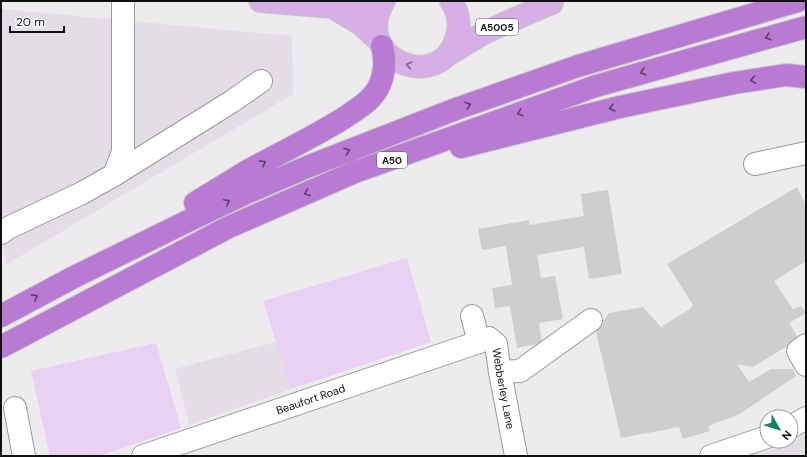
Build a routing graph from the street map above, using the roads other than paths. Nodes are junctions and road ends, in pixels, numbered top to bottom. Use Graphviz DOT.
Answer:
graph roads {
  1 [pos="123,1"];
  2 [pos="260,1"];
  3 [pos="374,1"];
  4 [pos="384,1"];
  5 [pos="451,1"];
  6 [pos="526,1"];
  7 [pos="798,1"];
  8 [pos="560,2"];
  9 [pos="332,7"];
  10 [pos="806,27"];
  11 [pos="381,44"];
  12 [pos="445,57"];
  13 [pos="806,77"];
  14 [pos="260,81"];
  15 [pos="806,153"];
  16 [pos="755,164"];
  17 [pos="114,175"];
  18 [pos="331,183"];
  19 [pos="1,233"];
  20 [pos="74,277"];
  21 [pos="1,316"];
  22 [pos="472,316"];
  23 [pos="591,320"];
  24 [pos="479,342"];
  25 [pos="806,345"];
  26 [pos="1,347"];
  27 [pos="806,366"];
  28 [pos="500,372"];
  29 [pos="15,408"];
  30 [pos="759,440"];
  31 [pos="24,456"];
  32 [pos="143,456"];
  33 [pos="516,456"];
  34 [pos="711,456"];
  1 -- 17 [label="street"];
  2 -- 9 [label="main road"];
  3 -- 9 [label="main road"];
  4 -- 11 [label="main road"];
  5 -- 12 [label="main road"];
  6 -- 8 [label="main road, A5005"];
  20 -- 7 [label="highway, A50, one-way"];
  8 -- 12 [label="main road, A5005"];
  9 -- 11 [label="main road"];
  10 -- 18 [label="highway, A50, one-way"];
  12 -- 11 [label="main road, one-way"];
  20 -- 11 [label="highway, one-way"];
  13 -- 18 [label="highway, one-way"];
  14 -- 17 [label="street"];
  15 -- 16 [label="street"];
  17 -- 19 [label="street"];
  18 -- 26 [label="highway, A50, one-way"];
  21 -- 20 [label="highway, A50, one-way"];
  22 -- 24 [label="street, Webberley Lane"];
  23 -- 28 [label="street"];
  24 -- 28 [label="street, Webberley Lane"];
  24 -- 32 [label="street, Beaufort Road"];
  25 -- 27 [label="street"];
  28 -- 33 [label="street, Webberley Lane"];
  29 -- 31 [label="street"];
  30 -- 34 [label="street"];
}
